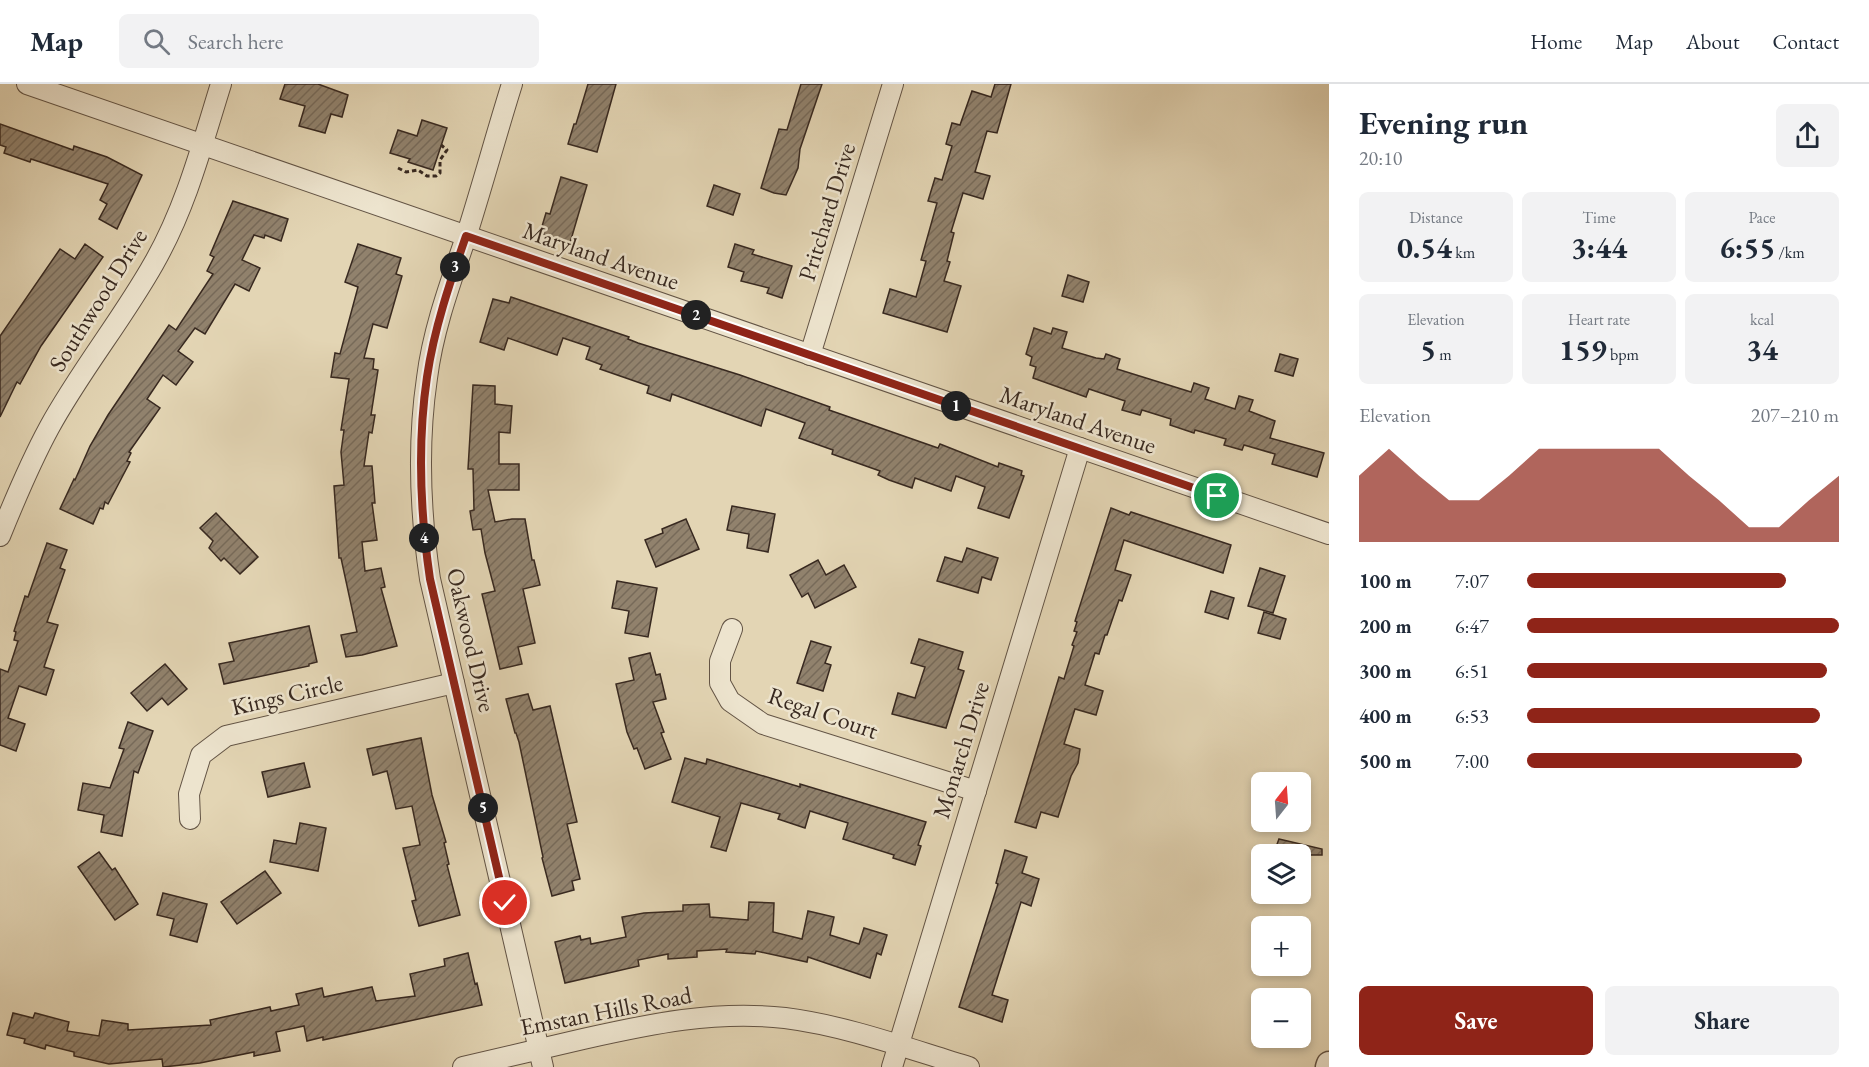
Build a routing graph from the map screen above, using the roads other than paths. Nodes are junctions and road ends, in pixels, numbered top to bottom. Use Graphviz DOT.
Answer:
graph roads {
  1 [pos="27,84"];
  2 [pos="221,84"];
  3 [pos="512,84"];
  4 [pos="893,84"];
  5 [pos="203,145"];
  6 [pos="466,236"];
  7 [pos="810,355"];
  8 [pos="1080,448"];
  9 [pos="1329,534"];
  10 [pos="0,536"];
  11 [pos="732,629"];
  12 [pos="454,683"];
  13 [pos="976,791"];
  14 [pos="190,819"];
  15 [pos="898,1046"];
  16 [pos="541,1058"];
  17 [pos="463,1067"];
  18 [pos="892,1067"];
  19 [pos="969,1067"];
  1 -- 5 [label="street, Maryland Avenue"];
  2 -- 5 [label="street, Southwood Drive"];
  3 -- 6 [label="street, Oakwood Drive"];
  4 -- 7 [label="street, Pritchard Drive"];
  5 -- 6 [label="street, Maryland Avenue"];
  5 -- 10 [label="street, Southwood Drive"];
  6 -- 7 [label="street, Maryland Avenue"];
  6 -- 12 [label="street, Oakwood Drive"];
  7 -- 8 [label="street, Maryland Avenue"];
  8 -- 9 [label="street, Maryland Avenue"];
  8 -- 13 [label="street, Monarch Drive"];
  11 -- 13 [label="street, Regal Court"];
  12 -- 14 [label="street, Kings Circle"];
  12 -- 16 [label="street, Oakwood Drive"];
  13 -- 15 [label="street, Monarch Drive"];
  15 -- 16 [label="street, Emstan Hills Road"];
  15 -- 18 [label="street, Monarch Drive"];
  15 -- 19 [label="street, Emstan Hills Road"];
  16 -- 17 [label="street, Emstan Hills Road"];
}
